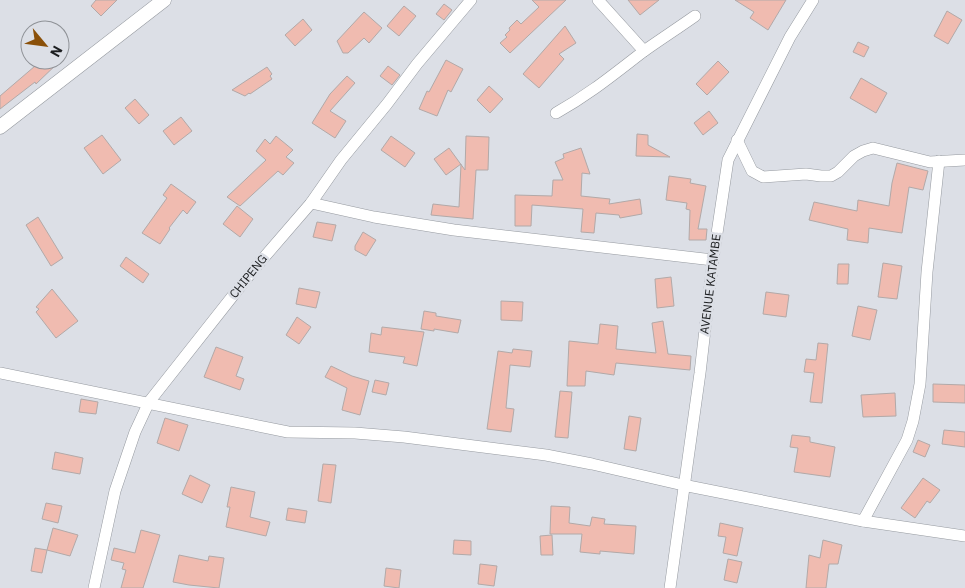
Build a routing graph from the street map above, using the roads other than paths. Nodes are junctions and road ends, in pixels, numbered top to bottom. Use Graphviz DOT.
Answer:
graph roads {
  1 [pos="164,0"];
  2 [pos="471,0"];
  3 [pos="598,0"];
  4 [pos="813,0"];
  5 [pos="695,16"];
  6 [pos="644,51"];
  7 [pos="556,113"];
  8 [pos="0,127"];
  9 [pos="738,140"];
  10 [pos="965,160"];
  11 [pos="939,161"];
  12 [pos="310,203"];
  13 [pos="713,260"];
  14 [pos="0,373"];
  15 [pos="149,402"];
  16 [pos="683,485"];
  17 [pos="863,521"];
  18 [pos="965,536"];
  19 [pos="94,588"];
  20 [pos="670,588"];
  1 -- 8 [label="street"];
  2 -- 12 [label="street, CHIPENG"];
  3 -- 6 [label="street"];
  4 -- 9 [label="street, AVENUE KATAMBE"];
  5 -- 6 [label="street"];
  6 -- 7 [label="street"];
  9 -- 11 [label="street"];
  9 -- 13 [label="street, AVENUE KATAMBE"];
  10 -- 11 [label="street"];
  11 -- 17 [label="street"];
  12 -- 13 [label="street"];
  12 -- 15 [label="street, CHIPENG"];
  13 -- 16 [label="street, AVENUE KATAMBE"];
  14 -- 15 [label="street"];
  15 -- 16 [label="street"];
  15 -- 19 [label="street, CHIPENG"];
  16 -- 17 [label="street"];
  16 -- 20 [label="street, AVENUE KATAMBE"];
  17 -- 18 [label="street"];
}
